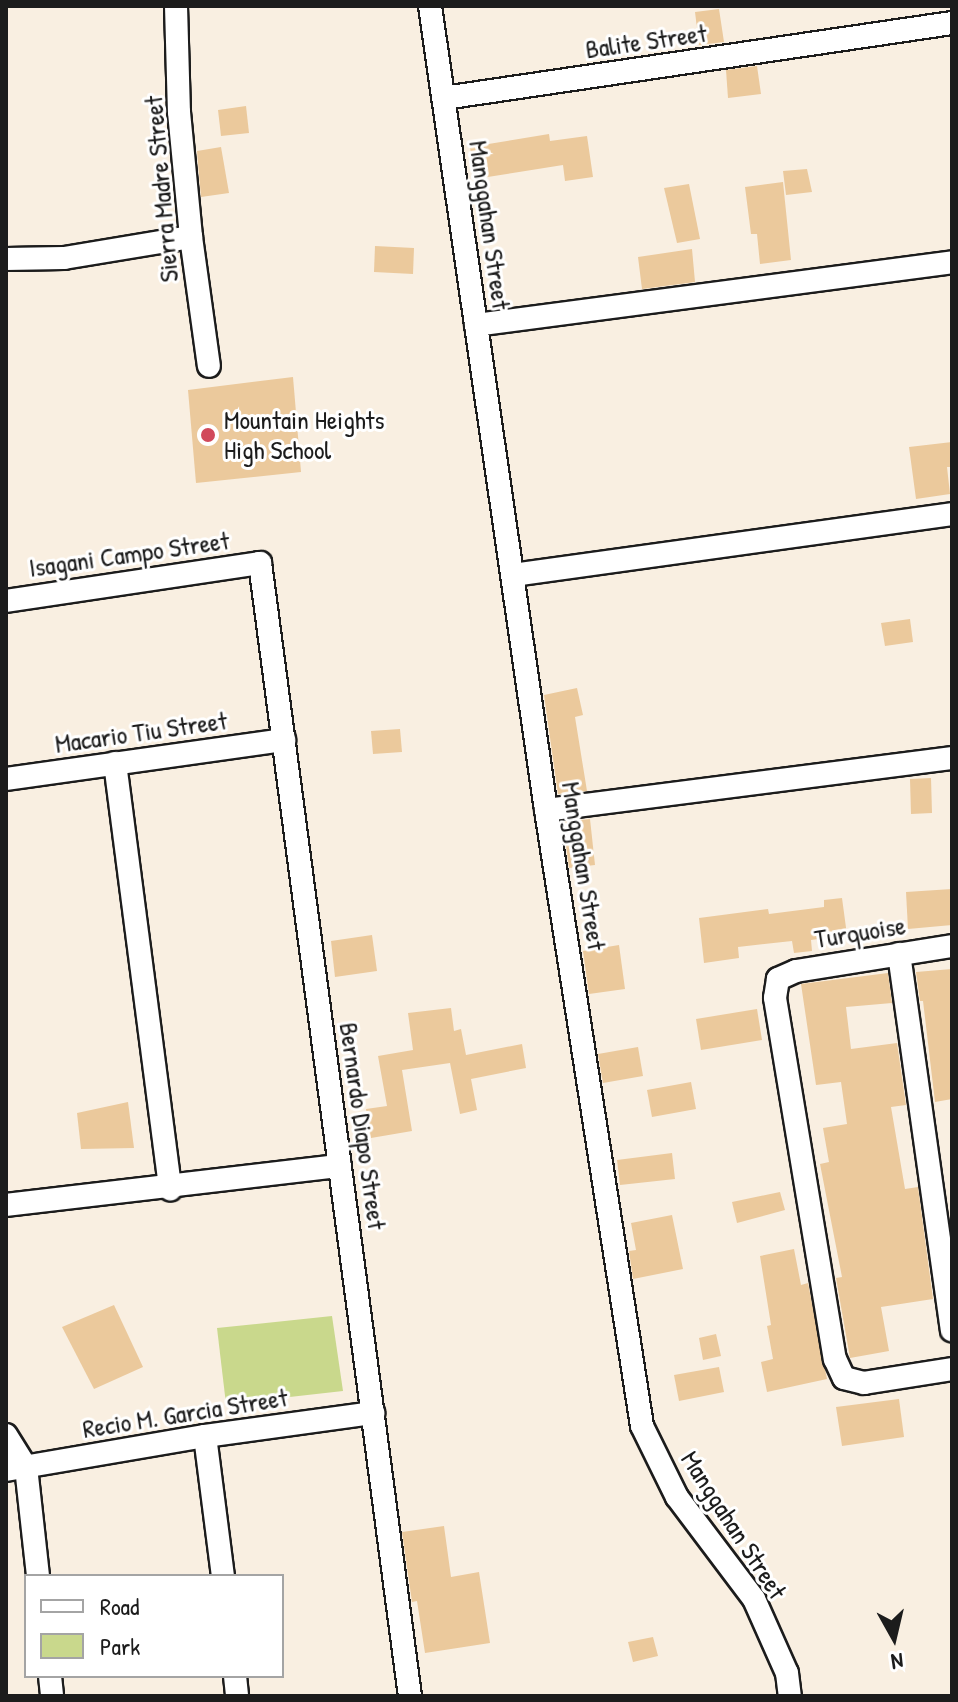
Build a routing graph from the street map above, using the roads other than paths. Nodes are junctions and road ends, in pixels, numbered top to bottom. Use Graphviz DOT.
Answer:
graph roads {
  1 [pos="176,6"];
  2 [pos="430,6"];
  3 [pos="952,23"];
  4 [pos="444,98"];
  5 [pos="191,237"];
  6 [pos="6,259"];
  7 [pos="952,262"];
  8 [pos="476,325"];
  9 [pos="209,366"];
  10 [pos="952,514"];
  11 [pos="260,563"];
  12 [pos="513,575"];
  13 [pos="6,601"];
  14 [pos="284,740"];
  15 [pos="952,758"];
  16 [pos="115,763"];
  17 [pos="6,779"];
  18 [pos="546,810"];
  19 [pos="952,946"];
  20 [pos="899,954"];
  21 [pos="340,1166"];
  22 [pos="170,1189"];
  23 [pos="6,1205"];
  24 [pos="952,1330"];
  25 [pos="952,1369"];
  26 [pos="373,1413"];
  27 [pos="6,1435"];
  28 [pos="205,1436"];
  29 [pos="16,1469"];
  30 [pos="38,1574"];
  31 [pos="223,1574"];
  32 [pos="410,1696"];
  33 [pos="790,1696"];
  1 -- 5 [label="street, Sierra Madre Street"];
  2 -- 4 [label="street, Manggahan Street"];
  3 -- 4 [label="street, Balite Street"];
  4 -- 8 [label="street, Manggahan Street"];
  5 -- 6 [label="street"];
  5 -- 9 [label="street, Sierra Madre Street"];
  7 -- 8 [label="street"];
  8 -- 12 [label="street, Manggahan Street"];
  10 -- 12 [label="street"];
  11 -- 13 [label="street, Isagani Campo Street"];
  11 -- 14 [label="street, Bernardo Diapo Street"];
  12 -- 18 [label="street, Manggahan Street"];
  14 -- 16 [label="street, Macario Tiu Street"];
  14 -- 21 [label="street, Bernardo Diapo Street"];
  15 -- 18 [label="street"];
  16 -- 17 [label="street, Macario Tiu Street"];
  16 -- 22 [label="street"];
  18 -- 33 [label="street, Manggahan Street"];
  19 -- 20 [label="street, Turquoise"];
  20 -- 24 [label="street"];
  20 -- 25 [label="street, Turquoise"];
  21 -- 22 [label="street"];
  21 -- 26 [label="street, Bernardo Diapo Street"];
  22 -- 23 [label="street"];
  26 -- 28 [label="street, Recio M. Garcia Street"];
  26 -- 32 [label="street, Bernardo Diapo Street"];
  27 -- 29 [label="street"];
  28 -- 29 [label="street, Recio M. Garcia Street"];
  28 -- 31 [label="street"];
  29 -- 30 [label="street"];
}
